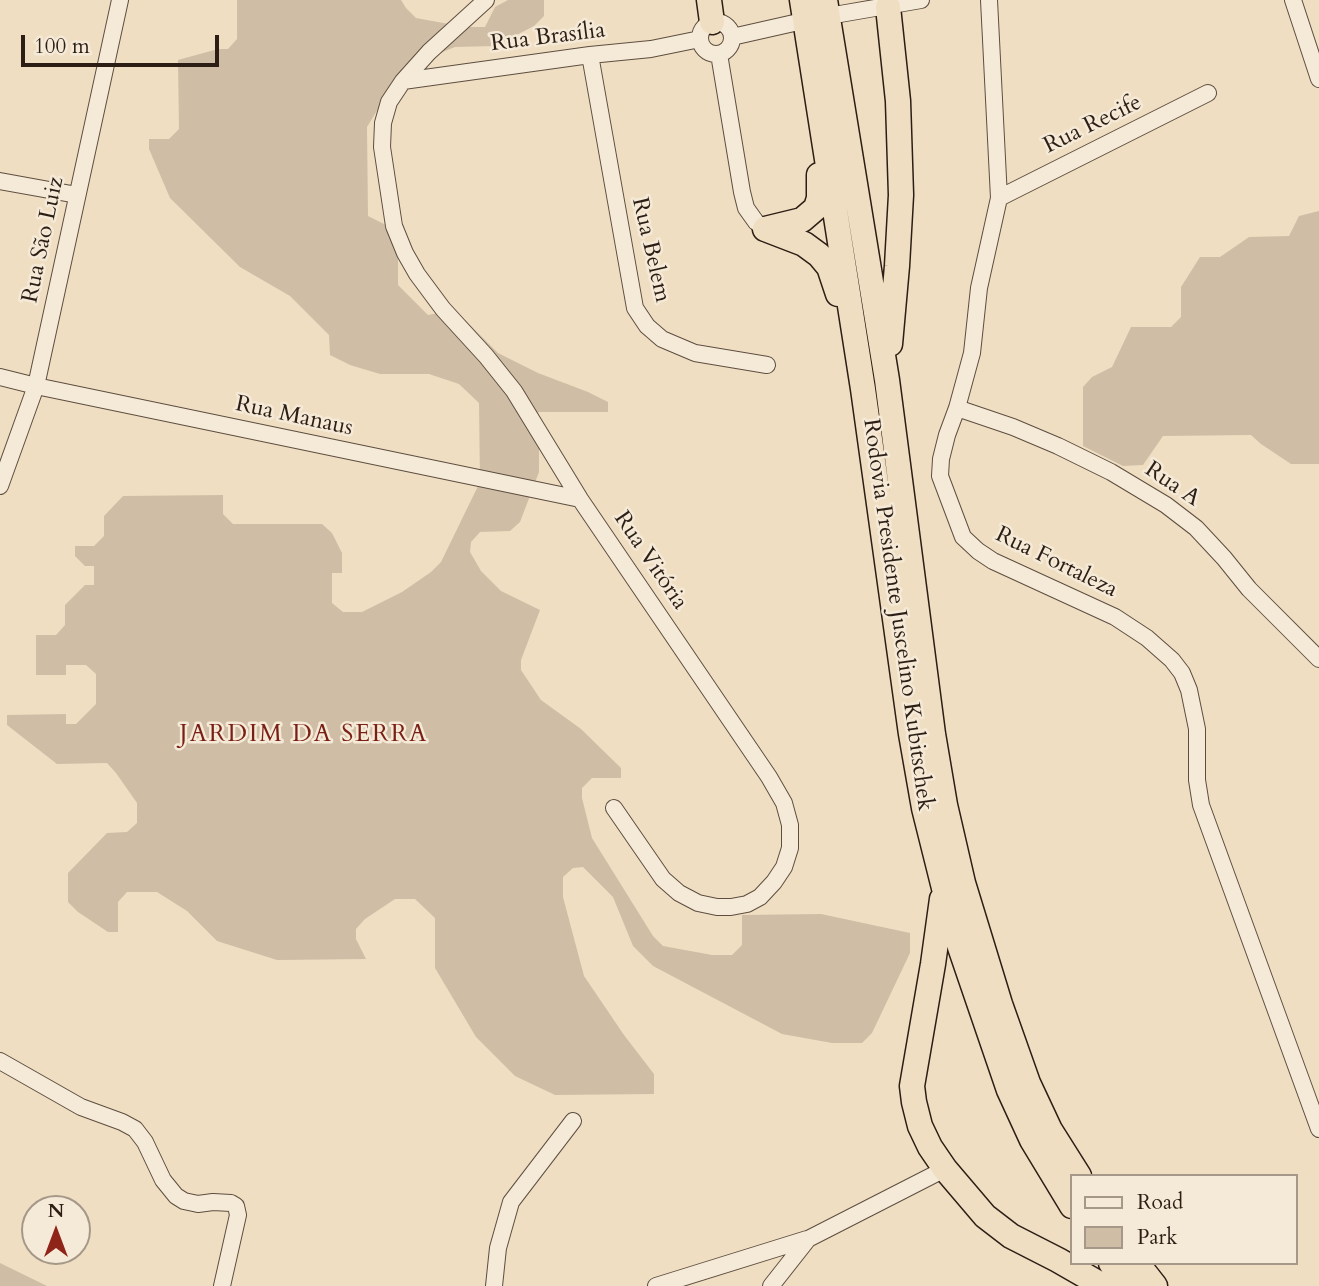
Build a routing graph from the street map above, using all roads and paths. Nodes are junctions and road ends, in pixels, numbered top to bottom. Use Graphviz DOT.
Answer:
graph roads {
  1 [pos="120,0"];
  2 [pos="486,0"];
  3 [pos="921,0"];
  4 [pos="989,0"];
  5 [pos="1293,0"];
  6 [pos="833,7"];
  7 [pos="888,7"];
  8 [pos="707,20"];
  9 [pos="802,21"];
  10 [pos="733,37"];
  11 [pos="719,54"];
  12 [pos="590,55"];
  13 [pos="1319,79"];
  14 [pos="403,81"];
  15 [pos="1208,93"];
  16 [pos="0,181"];
  17 [pos="77,195"];
  18 [pos="999,198"];
  19 [pos="765,229"];
  20 [pos="767,365"];
  21 [pos="0,377"];
  22 [pos="887,380"];
  23 [pos="36,386"];
  24 [pos="863,389"];
  25 [pos="957,408"];
  26 [pos="0,486"];
  27 [pos="580,499"];
  28 [pos="1319,659"];
  29 [pos="614,808"];
  30 [pos="944,888"];
  31 [pos="0,1061"];
  32 [pos="573,1121"];
  33 [pos="1319,1129"];
  34 [pos="945,1168"];
  35 [pos="1078,1174"];
  36 [pos="1070,1203"];
  37 [pos="808,1239"];
  38 [pos="1112,1265"];
  39 [pos="1139,1265"];
  40 [pos="222,1286"];
  41 [pos="494,1286"];
  42 [pos="656,1286"];
  43 [pos="771,1286"];
  44 [pos="1102,1286"];
  45 [pos="1128,1286"];
  46 [pos="1155,1286"];
  1 -- 17 [label="street, Rua São Luiz"];
  2 -- 14 [label="street, Rua Vitória"];
  3 -- 7 [label="street"];
  4 -- 18 [label="street, Rua Fortaleza"];
  5 -- 13 [label="street"];
  6 -- 7 [label="street"];
  6 -- 22 [label="highway, Rodovia Presidente Juscelino Kubitschek"];
  7 -- 22 [label="highway"];
  8 -- 10 [label="street"];
  8 -- 11 [label="street"];
  8 -- 12 [label="street, Rua Brasília"];
  9 -- 10 [label="street"];
  9 -- 19 [label="highway"];
  9 -- 24 [label="highway, Rodovia Presidente Juscelino Kubitschek"];
  10 -- 11 [label="street"];
  11 -- 19 [label="street"];
  12 -- 14 [label="street, Rua Brasília"];
  12 -- 20 [label="street, Rua Belem"];
  14 -- 27 [label="street, Rua Vitória"];
  15 -- 18 [label="street, Rua Recife"];
  16 -- 17 [label="street"];
  17 -- 23 [label="street, Rua São Luiz"];
  18 -- 25 [label="street, Rua Fortaleza"];
  19 -- 24 [label="highway"];
  21 -- 23 [label="street, Rua Manaus"];
  22 -- 35 [label="highway, Rodovia Presidente Juscelino Kubitschek"];
  23 -- 26 [label="street, Rua São Luiz"];
  23 -- 27 [label="street, Rua Manaus"];
  24 -- 30 [label="highway, Rodovia Presidente Juscelino Kubitschek"];
  25 -- 28 [label="street, Rua A"];
  25 -- 33 [label="street, Rua Fortaleza"];
  27 -- 29 [label="street, Rua Vitória"];
  30 -- 34 [label="highway"];
  30 -- 36 [label="highway, Rodovia Presidente Juscelino Kubitschek"];
  31 -- 40 [label="street"];
  32 -- 41 [label="street"];
  34 -- 37 [label="street"];
  34 -- 44 [label="highway"];
  37 -- 42 [label="street"];
  37 -- 43 [label="street"];
  38 -- 45 [label="highway"];
  39 -- 46 [label="highway"];
}
